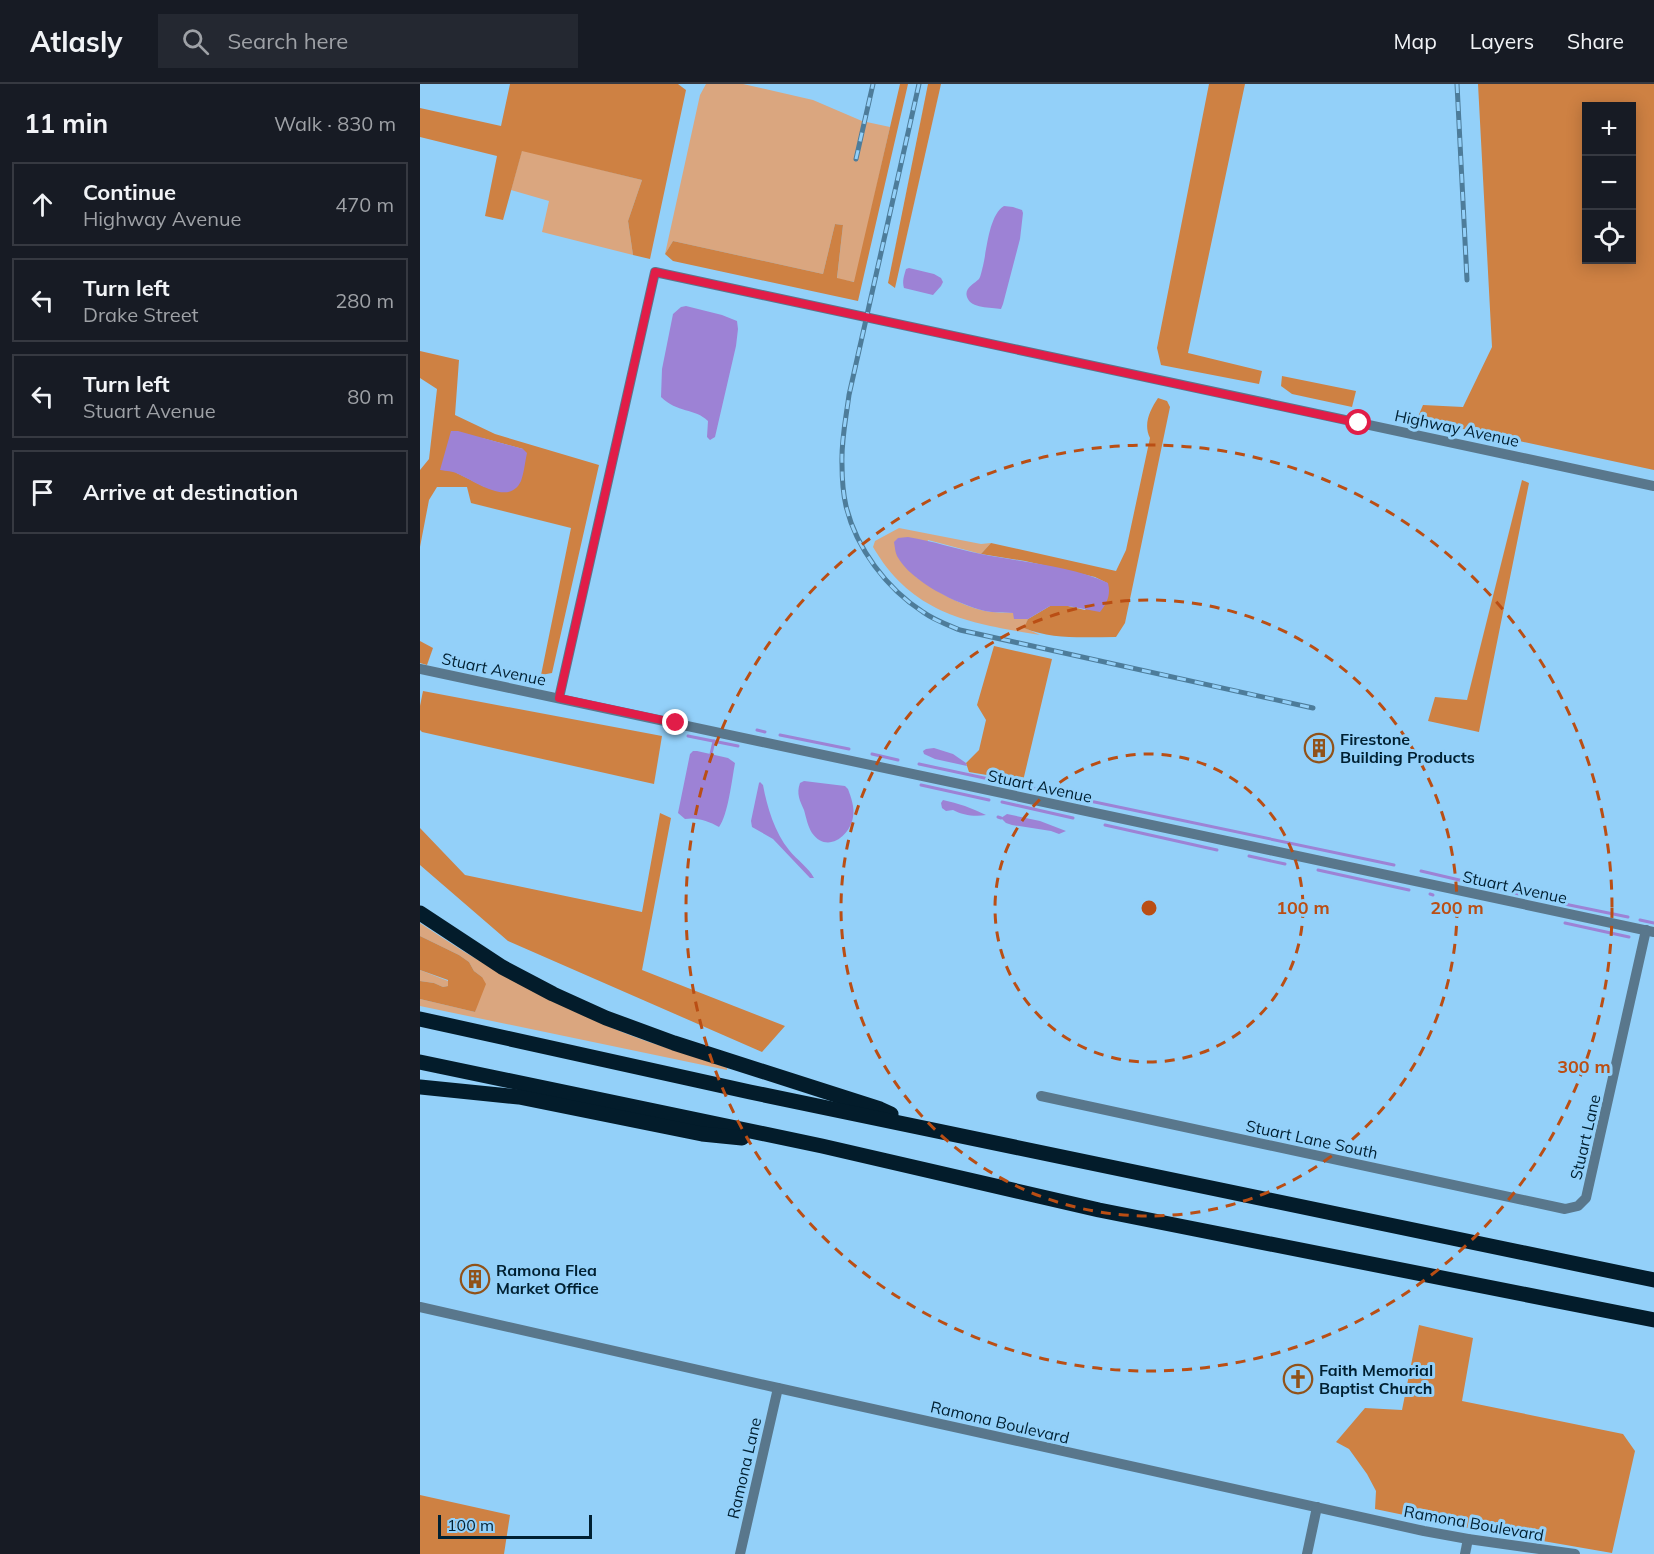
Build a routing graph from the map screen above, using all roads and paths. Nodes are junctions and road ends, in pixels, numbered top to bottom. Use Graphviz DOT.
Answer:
graph roads {
  1 [pos="1654,486"];
  2 [pos="420,669"];
  3 [pos="559,698"];
  4 [pos="420,913"];
  5 [pos="1650,931"];
  6 [pos="420,1018"];
  7 [pos="420,1062"];
  8 [pos="420,1087"];
  9 [pos="1041,1096"];
  10 [pos="922,1128"];
  11 [pos="822,1146"];
  12 [pos="1578,1206"];
  13 [pos="1654,1280"];
  14 [pos="420,1307"];
  15 [pos="1654,1320"];
  16 [pos="778,1388"];
  17 [pos="1317,1507"];
  18 [pos="1468,1539"];
  19 [pos="740,1554"];
  20 [pos="1307,1554"];
  21 [pos="1465,1554"];
  22 [pos="1575,1554"];
  1 -- 3 [label="street, Highway Avenue"];
  2 -- 3 [label="street, Stuart Avenue"];
  3 -- 5 [label="street, Stuart Avenue"];
  4 -- 10 [label="highway"];
  5 -- 12 [label="street, Stuart Lane"];
  6 -- 10 [label="highway"];
  7 -- 11 [label="highway"];
  8 -- 11 [label="highway"];
  9 -- 12 [label="street, Stuart Lane South"];
  10 -- 13 [label="highway"];
  11 -- 15 [label="highway"];
  14 -- 16 [label="street, Ramona Boulevard"];
  16 -- 17 [label="street, Ramona Boulevard"];
  16 -- 19 [label="street, Ramona Lane"];
  17 -- 18 [label="street, Ramona Boulevard"];
  17 -- 20 [label="street"];
  18 -- 21 [label="street"];
  18 -- 22 [label="street, Ramona Boulevard"];
}
